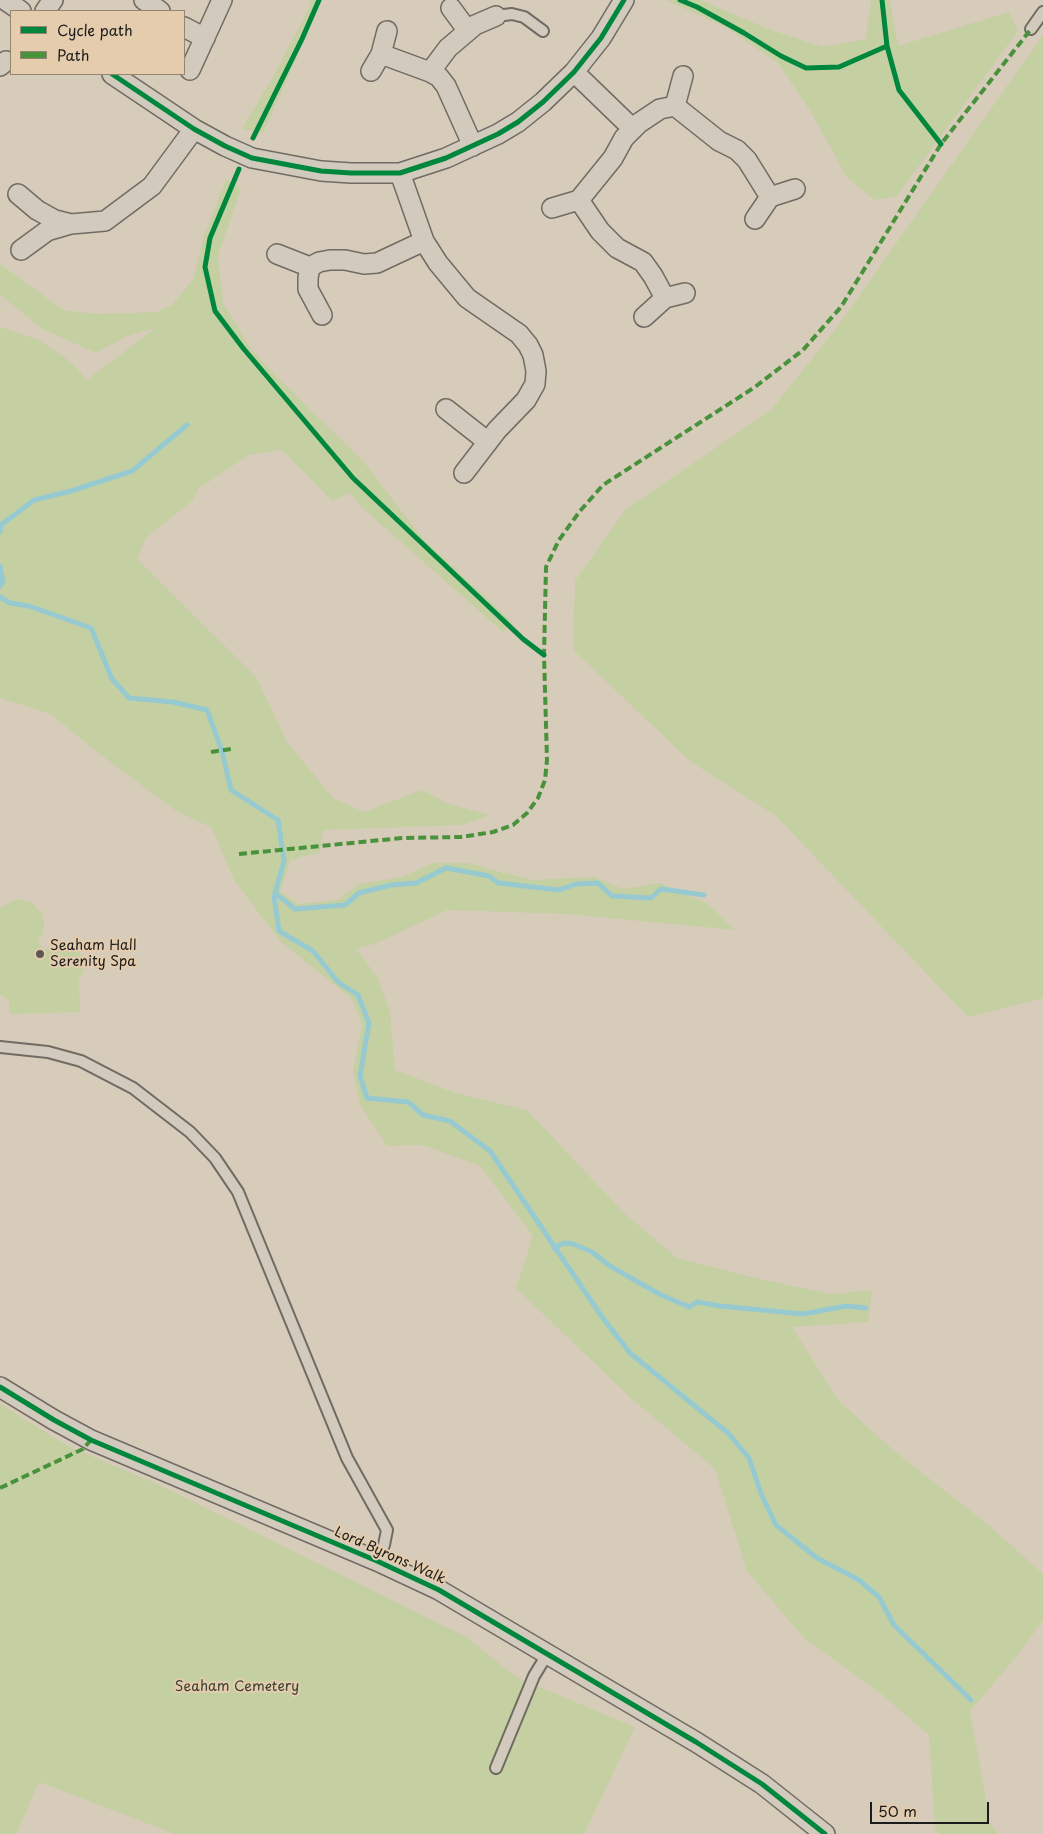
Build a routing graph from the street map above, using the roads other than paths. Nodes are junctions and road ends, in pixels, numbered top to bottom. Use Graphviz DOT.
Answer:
graph roads {
  1 [pos="5,0"];
  2 [pos="144,0"];
  3 [pos="222,0"];
  4 [pos="624,0"];
  5 [pos="451,8"];
  6 [pos="19,10"];
  7 [pos="159,10"];
  8 [pos="1043,12"];
  9 [pos="496,16"];
  10 [pos="185,28"];
  11 [pos="1031,29"];
  12 [pos="386,31"];
  13 [pos="468,31"];
  14 [pos="543,31"];
  15 [pos="206,38"];
  16 [pos="381,54"];
  17 [pos="190,70"];
  18 [pos="371,71"];
  19 [pos="430,72"];
  20 [pos="574,72"];
  21 [pos="113,75"];
  22 [pos="683,76"];
  23 [pos="675,106"];
  24 [pos="194,129"];
  25 [pos="633,130"];
  26 [pos="473,146"];
  27 [pos="400,173"];
  28 [pos="795,189"];
  29 [pos="18,194"];
  30 [pos="770,198"];
  31 [pos="579,200"];
  32 [pos="552,208"];
  33 [pos="755,219"];
  34 [pos="70,224"];
  35 [pos="424,241"];
  36 [pos="22,250"];
  37 [pos="277,254"];
  38 [pos="310,267"];
  39 [pos="685,293"];
  40 [pos="665,298"];
  41 [pos="322,316"];
  42 [pos="644,317"];
  43 [pos="446,409"];
  44 [pos="488,442"];
  45 [pos="464,473"];
  46 [pos="0,1047"];
  47 [pos="0,1387"];
  48 [pos="377,1561"];
  49 [pos="548,1653"];
  50 [pos="496,1768"];
  51 [pos="825,1834"];
  1 -- 6 [label="street"];
  2 -- 7 [label="street"];
  3 -- 15 [label="street"];
  4 -- 20 [label="street"];
  5 -- 13 [label="street"];
  8 -- 11 [label="lane"];
  9 -- 13 [label="street"];
  9 -- 14 [label="lane"];
  10 -- 15 [label="street"];
  12 -- 16 [label="street"];
  13 -- 19 [label="street"];
  15 -- 17 [label="street"];
  16 -- 18 [label="street"];
  16 -- 19 [label="street"];
  19 -- 26 [label="street"];
  20 -- 25 [label="street"];
  20 -- 26 [label="street"];
  21 -- 24 [label="street"];
  22 -- 23 [label="street"];
  23 -- 25 [label="street"];
  23 -- 30 [label="street"];
  24 -- 27 [label="street"];
  24 -- 34 [label="street"];
  25 -- 31 [label="street"];
  26 -- 27 [label="street"];
  27 -- 35 [label="street"];
  28 -- 30 [label="street"];
  29 -- 34 [label="street"];
  30 -- 33 [label="street"];
  31 -- 32 [label="street"];
  31 -- 40 [label="street"];
  34 -- 36 [label="street"];
  35 -- 38 [label="street"];
  35 -- 44 [label="street"];
  37 -- 38 [label="street"];
  38 -- 41 [label="street"];
  39 -- 40 [label="street"];
  40 -- 42 [label="street"];
  43 -- 44 [label="street"];
  44 -- 45 [label="street"];
  46 -- 48 [label="lane"];
  47 -- 48 [label="street, Lord Byrons Walk"];
  48 -- 49 [label="street, Lord Byrons Walk"];
  49 -- 50 [label="lane"];
  49 -- 51 [label="street, Lord Byrons Walk"];
}
